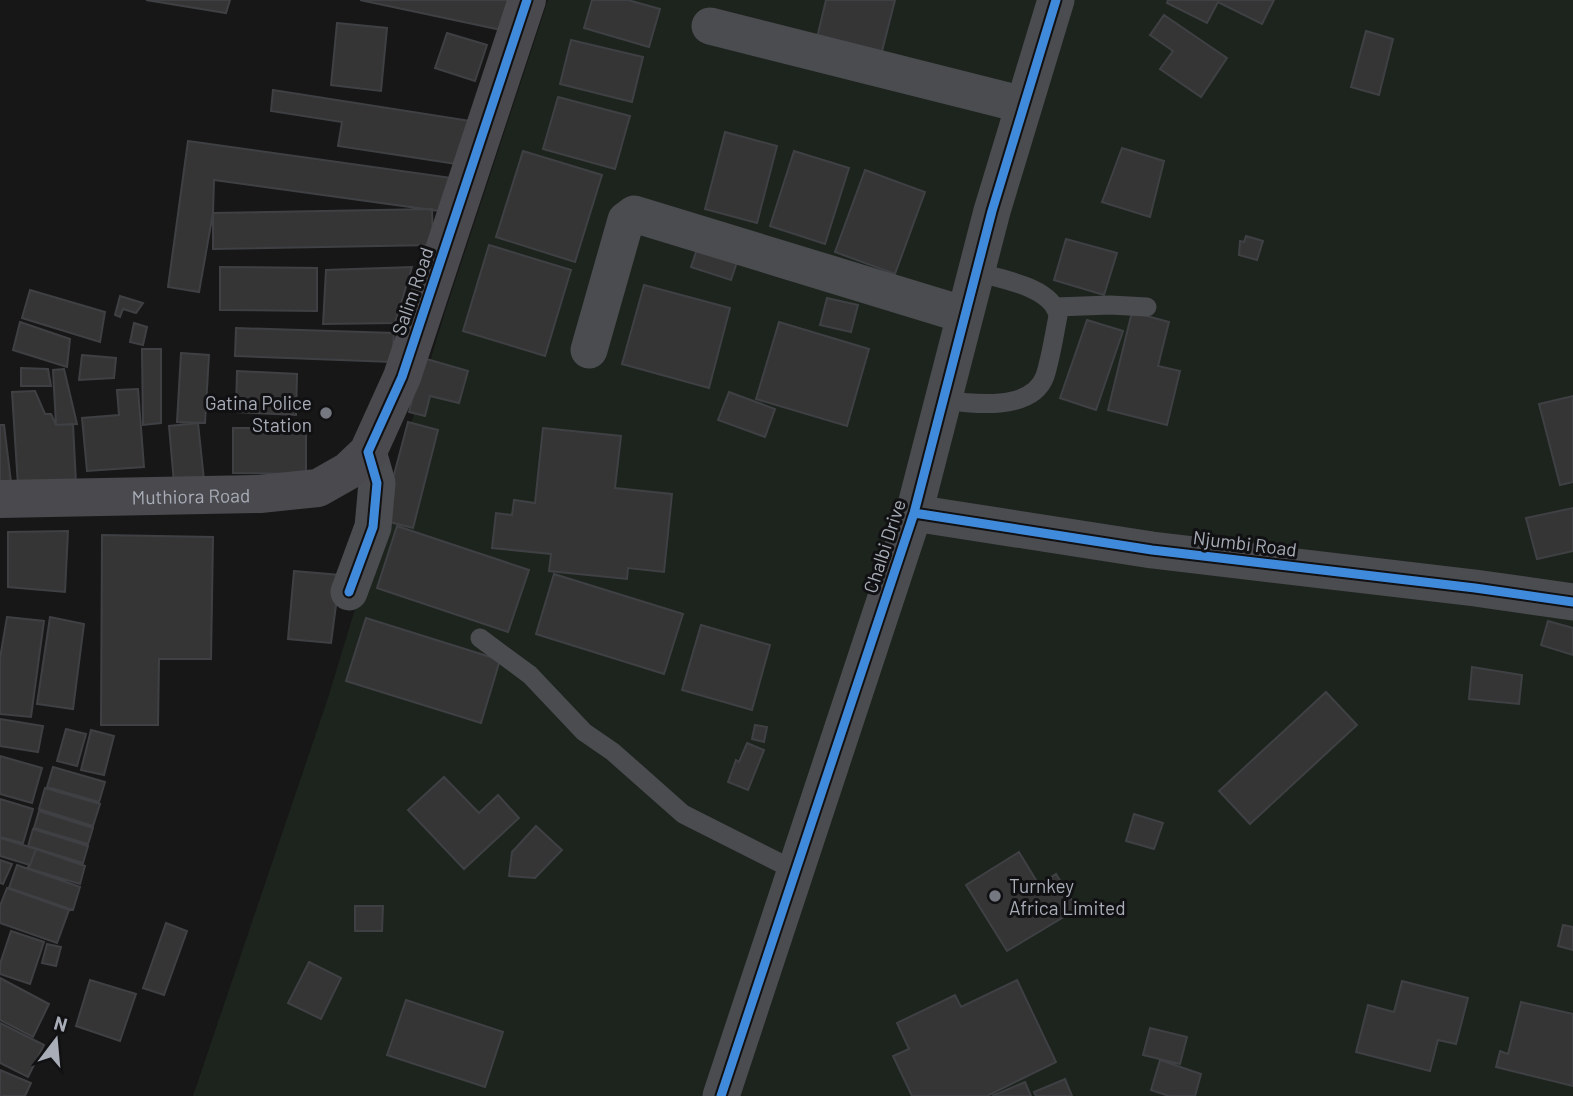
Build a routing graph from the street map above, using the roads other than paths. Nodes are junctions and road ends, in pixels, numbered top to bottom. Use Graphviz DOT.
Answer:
graph roads {
  1 [pos="527,0"];
  2 [pos="1056,0"];
  3 [pos="710,26"];
  4 [pos="1024,105"];
  5 [pos="976,272"];
  6 [pos="1056,307"];
  7 [pos="1147,307"];
  8 [pos="965,315"];
  9 [pos="589,350"];
  10 [pos="943,400"];
  11 [pos="368,452"];
  12 [pos="0,499"];
  13 [pos="914,513"];
  14 [pos="349,592"];
  15 [pos="1573,601"];
  16 [pos="480,638"];
  17 [pos="794,870"];
  18 [pos="720,1096"];
  1 -- 11 [label="street, Salim Road"];
  2 -- 4 [label="street, Chalbi Drive"];
  3 -- 4 [label="street"];
  4 -- 5 [label="street, Chalbi Drive"];
  5 -- 6 [label="lane"];
  5 -- 8 [label="street, Chalbi Drive"];
  6 -- 7 [label="lane"];
  6 -- 10 [label="lane"];
  8 -- 9 [label="street"];
  8 -- 10 [label="street, Chalbi Drive"];
  10 -- 13 [label="street, Chalbi Drive"];
  11 -- 12 [label="street, Muthiora Road"];
  11 -- 14 [label="street"];
  13 -- 15 [label="street, Njumbi Road"];
  13 -- 17 [label="street, Chalbi Drive"];
  16 -- 17 [label="lane"];
  17 -- 18 [label="street, Chalbi Drive"];
}
